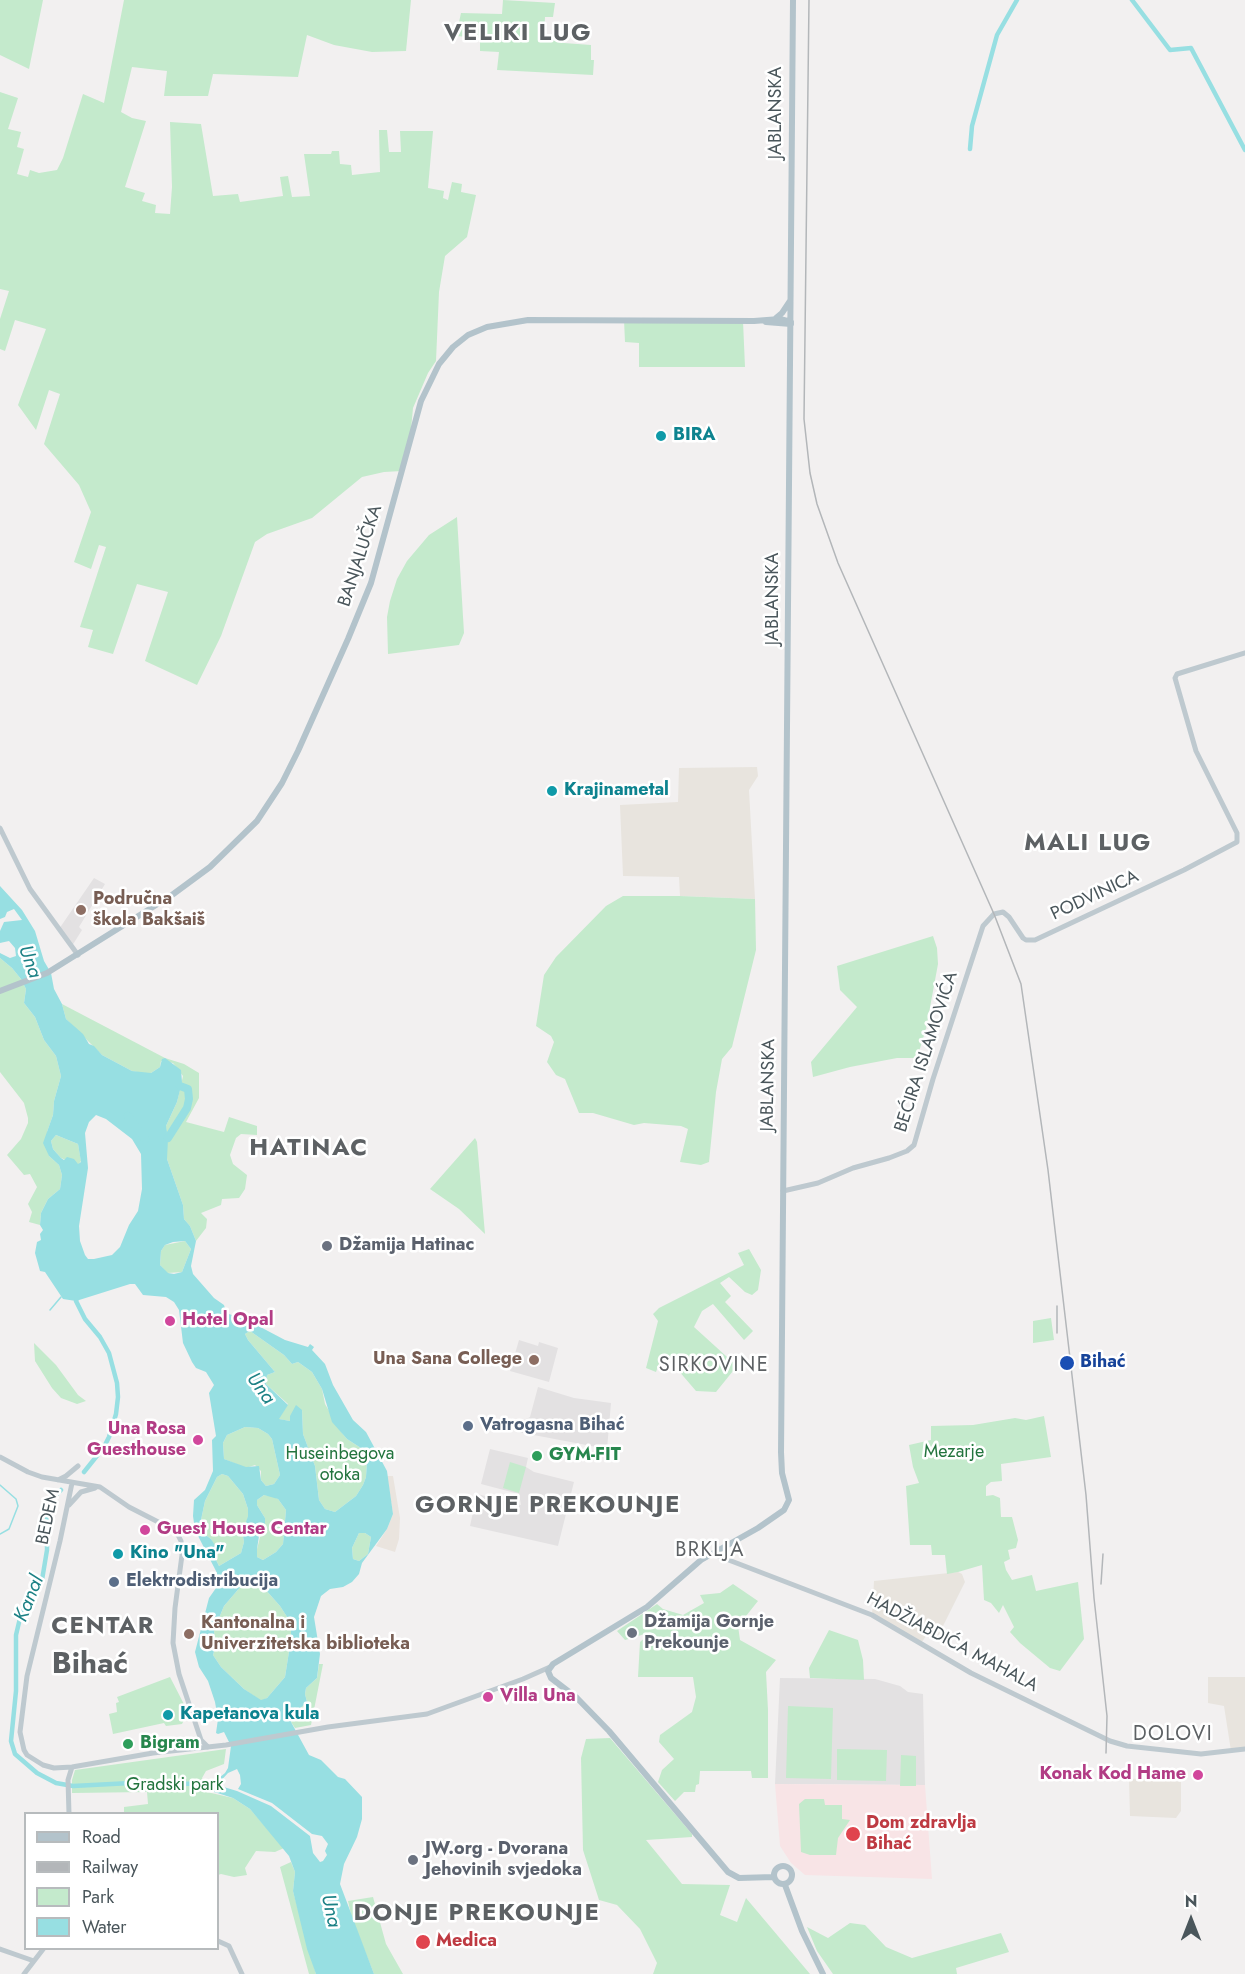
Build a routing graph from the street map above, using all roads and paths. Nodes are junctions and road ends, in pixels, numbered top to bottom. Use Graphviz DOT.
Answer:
graph roads {
  1 [pos="793,0"];
  2 [pos="791,298"];
  3 [pos="775,319"];
  4 [pos="754,321"];
  5 [pos="791,323"];
  6 [pos="1245,653"];
  7 [pos="1,829"];
  8 [pos="1000,912"];
  9 [pos="78,955"];
  10 [pos="0,991"];
  11 [pos="783,1191"];
  12 [pos="0,1457"];
  13 [pos="78,1466"];
  14 [pos="57,1480"];
  15 [pos="72,1482"];
  16 [pos="103,1489"];
  17 [pos="69,1499"];
  18 [pos="67,1509"];
  19 [pos="713,1554"];
  20 [pos="550,1667"];
  21 [pos="529,1676"];
  22 [pos="550,1678"];
  23 [pos="201,1740"];
  24 [pos="212,1747"];
  25 [pos="197,1748"];
  26 [pos="1245,1749"];
  27 [pos="72,1767"];
  28 [pos="59,1768"];
  29 [pos="68,1780"];
  30 [pos="69,1812"];
  31 [pos="774,1876"];
  32 [pos="785,1885"];
  33 [pos="219,1941"];
  34 [pos="0,1949"];
  35 [pos="42,1950"];
  36 [pos="34,1961"];
  37 [pos="24,1974"];
  38 [pos="242,1974"];
  39 [pos="823,1974"];
  1 -- 2 [label="main road, JABLANSKA"];
  2 -- 3 [label="main road"];
  2 -- 5 [label="main road, JABLANSKA"];
  3 -- 4 [label="main road"];
  3 -- 5 [label="main road"];
  4 -- 5 [label="main road"];
  4 -- 9 [label="main road, BANJALUČKA"];
  5 -- 11 [label="main road, JABLANSKA"];
  6 -- 8 [label="street, PODVINICA"];
  7 -- 9 [label="street"];
  8 -- 11 [label="street, BEĆIRA ISLAMOVIĆA"];
  9 -- 10 [label="main road, BANJALUČKA"];
  11 -- 19 [label="main road, JABLANSKA"];
  12 -- 14 [label="street"];
  13 -- 14 [label="street"];
  14 -- 15 [label="street"];
  14 -- 17 [label="street"];
  15 -- 16 [label="street"];
  15 -- 17 [label="street, BEDEM"];
  16 -- 18 [label="street"];
  16 -- 23 [label="street"];
  17 -- 18 [label="street, BEDEM"];
  18 -- 28 [label="street, BEDEM"];
  19 -- 20 [label="main road"];
  19 -- 26 [label="street, HADŽIABDIĆA MAHALA"];
  20 -- 21 [label="street, BEDEM"];
  20 -- 22 [label="main road"];
  21 -- 22 [label="street"];
  21 -- 24 [label="street, BEDEM"];
  22 -- 31 [label="main road"];
  23 -- 24 [label="street"];
  23 -- 25 [label="street"];
  24 -- 25 [label="street, BEDEM"];
  25 -- 27 [label="street, BEDEM"];
  27 -- 28 [label="street, BEDEM"];
  27 -- 29 [label="street"];
  28 -- 29 [label="street"];
  29 -- 30 [label="street"];
  31 -- 32 [label="main road"];
  31 -- 32 [label="main road"];
  32 -- 39 [label="main road"];
  33 -- 38 [label="street"];
  34 -- 36 [label="street"];
  35 -- 36 [label="street"];
  36 -- 37 [label="street"];
}
